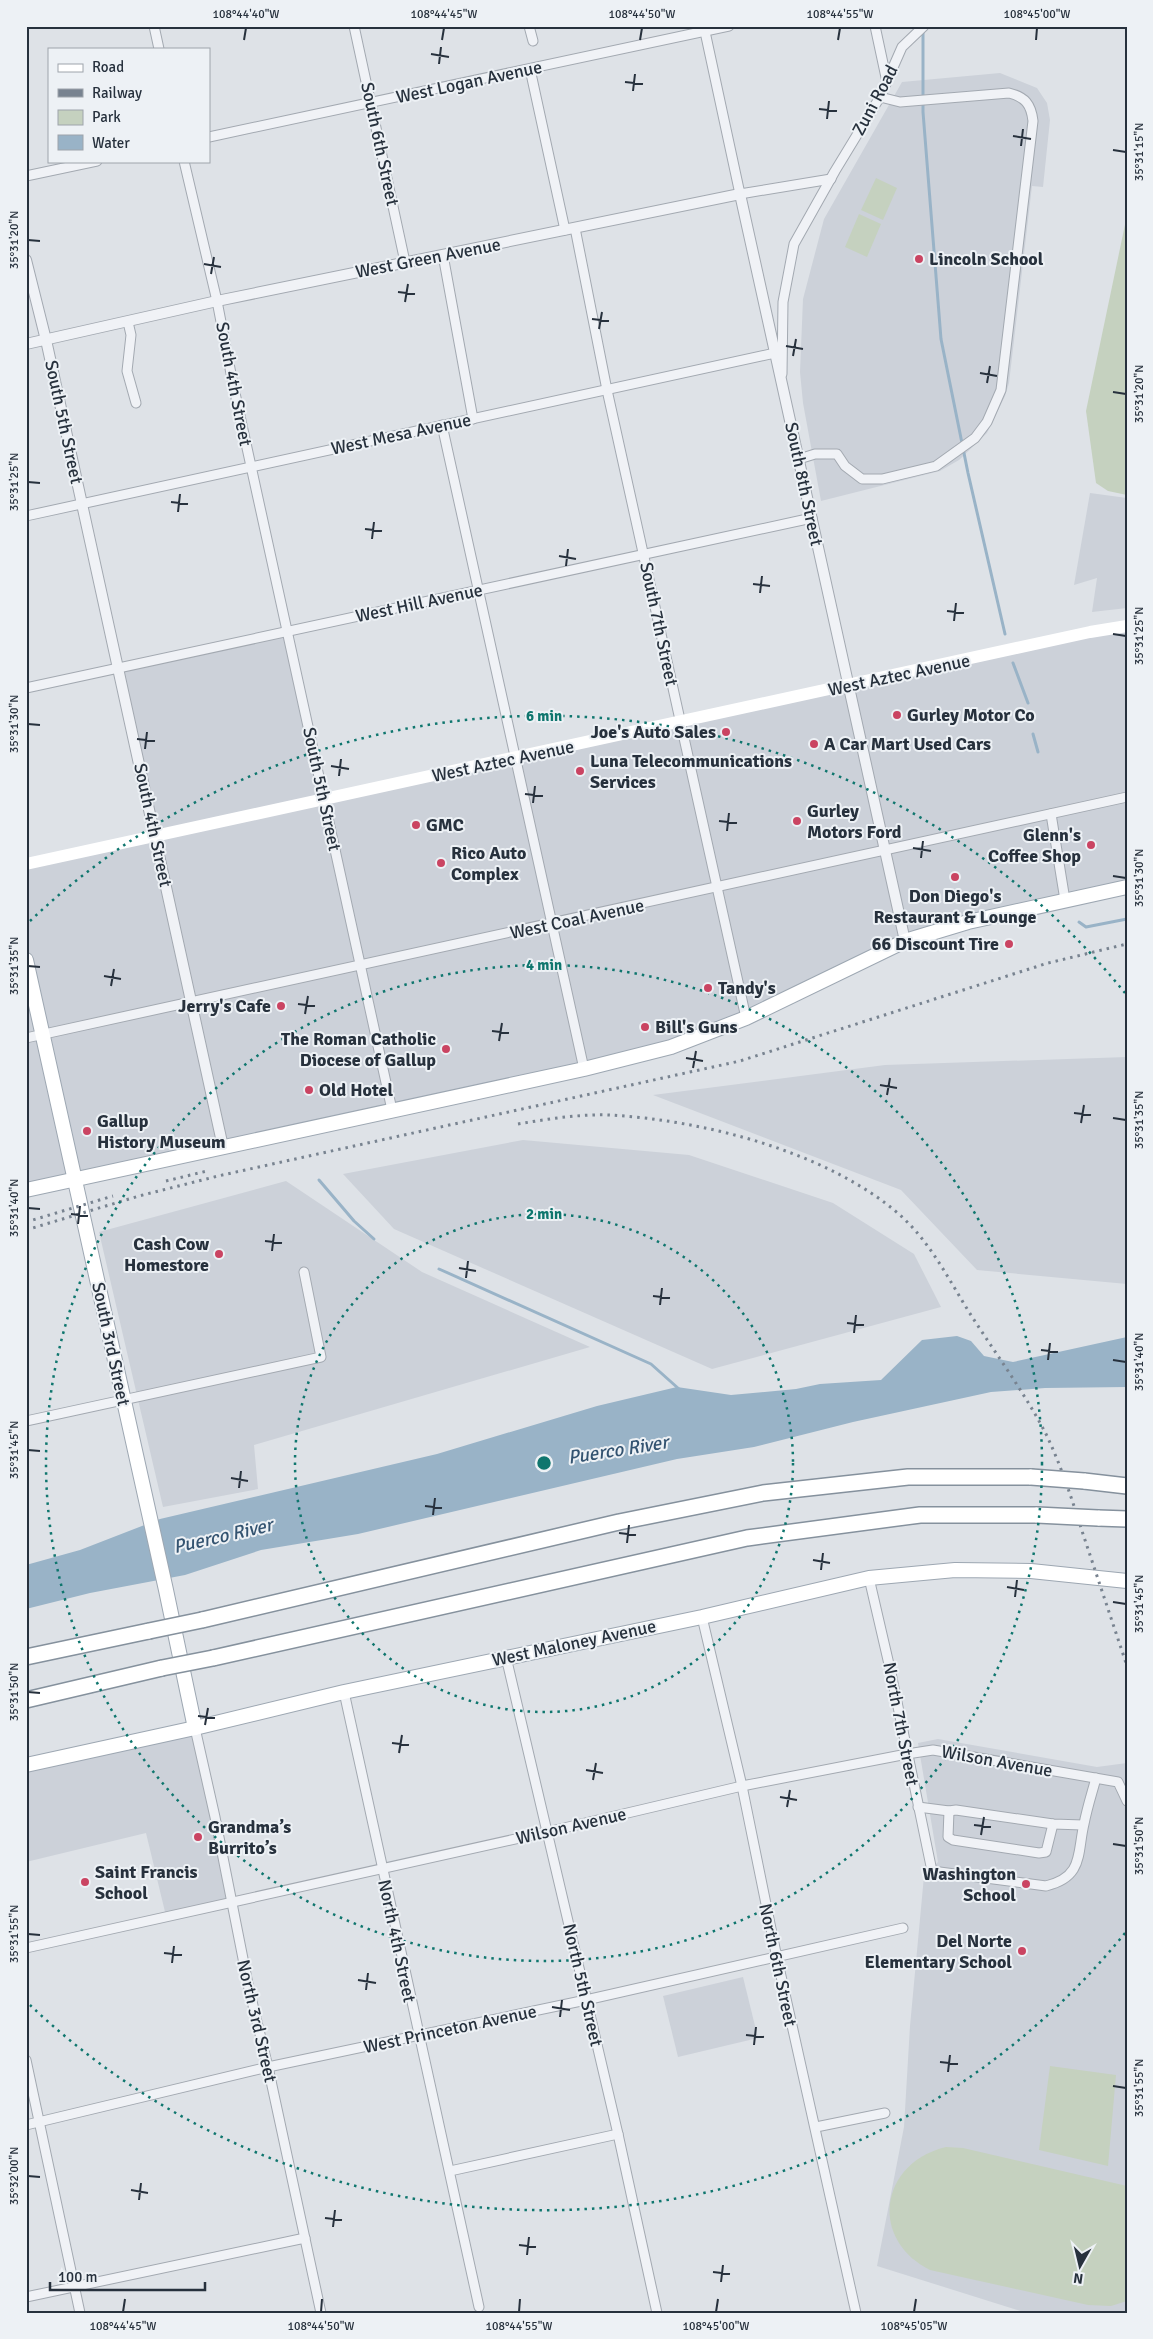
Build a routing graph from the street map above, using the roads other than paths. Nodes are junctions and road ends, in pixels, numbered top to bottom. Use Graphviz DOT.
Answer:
graph roads {
  1 [pos="154,26"];
  2 [pos="354,26"];
  3 [pos="529,26"];
  4 [pos="729,26"];
  5 [pos="875,26"];
  6 [pos="924,26"];
  7 [pos="704,29"];
  8 [pos="533,41"];
  9 [pos="159,48"];
  10 [pos="530,69"];
  11 [pos="887,82"];
  12 [pos="880,97"];
  13 [pos="370,102"];
  14 [pos="210,137"];
  15 [pos="92,162"];
  16 [pos="184,162"];
  17 [pos="26,176"];
  18 [pos="831,179"];
  19 [pos="740,194"];
  20 [pos="570,229"];
  21 [pos="443,256"];
  22 [pos="26,260"];
  23 [pos="405,262"];
  24 [pos="217,301"];
  25 [pos="128,322"];
  26 [pos="46,340"];
  27 [pos="26,344"];
  28 [pos="775,353"];
  29 [pos="782,384"];
  30 [pos="607,390"];
  31 [pos="136,403"];
  32 [pos="473,419"];
  33 [pos="442,425"];
  34 [pos="799,459"];
  35 [pos="251,467"];
  36 [pos="82,504"];
  37 [pos="26,516"];
  38 [pos="812,518"];
  39 [pos="644,554"];
  40 [pos="479,590"];
  41 [pos="1127,626"];
  42 [pos="287,632"];
  43 [pos="118,668"];
  44 [pos="849,686"];
  45 [pos="26,688"];
  46 [pos="680,722"];
  47 [pos="516,758"];
  48 [pos="1127,797"];
  49 [pos="324,800"];
  50 [pos="1051,814"];
  51 [pos="155,836"];
  52 [pos="885,851"];
  53 [pos="26,864"];
  54 [pos="1127,887"];
  55 [pos="717,888"];
  56 [pos="1065,900"];
  57 [pos="552,924"];
  58 [pos="905,941"];
  59 [pos="26,960"];
  60 [pos="362,966"];
  61 [pos="192,1003"];
  62 [pos="746,1018"];
  63 [pos="44,1034"];
  64 [pos="26,1038"];
  65 [pos="584,1069"];
  66 [pos="392,1110"];
  67 [pos="223,1147"];
  68 [pos="74,1179"];
  69 [pos="26,1190"];
  70 [pos="304,1272"];
  71 [pos="123,1400"];
  72 [pos="26,1421"];
  73 [pos="1127,1486"];
  74 [pos="1127,1519"];
  75 [pos="869,1578"];
  76 [pos="1127,1581"];
  77 [pos="702,1617"];
  78 [pos="26,1657"];
  79 [pos="506,1657"];
  80 [pos="344,1692"];
  81 [pos="26,1700"];
  82 [pos="195,1728"];
  83 [pos="906,1754"];
  84 [pos="26,1765"];
  85 [pos="1096,1778"];
  86 [pos="742,1786"];
  87 [pos="1127,1801"];
  88 [pos="918,1807"];
  89 [pos="949,1811"];
  90 [pos="1053,1824"];
  91 [pos="1083,1825"];
  92 [pos="547,1832"];
  93 [pos="382,1869"];
  94 [pos="230,1902"];
  95 [pos="903,1928"];
  96 [pos="26,1948"];
  97 [pos="777,1958"];
  98 [pos="586,2000"];
  99 [pos="418,2036"];
  100 [pos="26,2060"];
  101 [pos="268,2068"];
  102 [pos="885,2112"];
  103 [pos="38,2122"];
  104 [pos="26,2125"];
  105 [pos="816,2127"];
  106 [pos="618,2134"];
  107 [pos="450,2171"];
  108 [pos="305,2238"];
  109 [pos="74,2286"];
  110 [pos="26,2297"];
  111 [pos="480,2307"];
  112 [pos="80,2313"];
  113 [pos="321,2313"];
  114 [pos="657,2313"];
  115 [pos="856,2313"];
  1 -- 9 [label="street"];
  2 -- 13 [label="street, South 6th Street"];
  3 -- 8 [label="street"];
  4 -- 7 [label="street, West Logan Avenue"];
  5 -- 11 [label="street"];
  6 -- 11 [label="street, Zuni Road"];
  7 -- 10 [label="street, West Logan Avenue"];
  7 -- 19 [label="street, South 8th Street"];
  10 -- 13 [label="street, West Logan Avenue"];
  10 -- 20 [label="street, South 7th Street"];
  11 -- 12 [label="street, Zuni Road"];
  12 -- 18 [label="street, Zuni Road"];
  12 -- 34 [label="street"];
  13 -- 14 [label="street, West Logan Avenue"];
  13 -- 23 [label="street, South 6th Street"];
  15 -- 17 [label="street"];
  16 -- 24 [label="street"];
  18 -- 19 [label="street, West Green Avenue"];
  18 -- 29 [label="street, Zuni Road"];
  19 -- 20 [label="street, West Green Avenue"];
  19 -- 28 [label="street, South 8th Street"];
  20 -- 21 [label="street, West Green Avenue"];
  20 -- 30 [label="street, South 7th Street"];
  21 -- 23 [label="street, West Green Avenue"];
  21 -- 32 [label="street"];
  22 -- 26 [label="street"];
  23 -- 24 [label="street, West Green Avenue"];
  24 -- 25 [label="street, West Green Avenue"];
  24 -- 35 [label="street, South 4th Street"];
  25 -- 26 [label="street, West Green Avenue"];
  25 -- 31 [label="street"];
  26 -- 27 [label="street, West Green Avenue"];
  26 -- 36 [label="street, South 5th Street"];
  28 -- 29 [label="street, South 8th Street"];
  28 -- 30 [label="street, West Mesa Avenue"];
  29 -- 34 [label="street, South 8th Street"];
  30 -- 32 [label="street, West Mesa Avenue"];
  30 -- 39 [label="street, South 7th Street"];
  32 -- 33 [label="street, West Mesa Avenue"];
  33 -- 35 [label="street, West Mesa Avenue"];
  33 -- 40 [label="street"];
  34 -- 38 [label="street, South 8th Street"];
  35 -- 36 [label="street, West Mesa Avenue"];
  35 -- 42 [label="street, South 5th Street"];
  36 -- 37 [label="street, West Mesa Avenue"];
  36 -- 43 [label="street, South 4th Street"];
  38 -- 39 [label="street, West Hill Avenue"];
  38 -- 44 [label="street, South 8th Street"];
  39 -- 40 [label="street, West Hill Avenue"];
  39 -- 46 [label="street, South 7th Street"];
  40 -- 42 [label="street, West Hill Avenue"];
  40 -- 47 [label="street"];
  41 -- 44 [label="main road, West Aztec Avenue"];
  42 -- 43 [label="street, West Hill Avenue"];
  42 -- 49 [label="street, South 5th Street"];
  43 -- 45 [label="street, West Hill Avenue"];
  43 -- 51 [label="street, South 4th Street"];
  44 -- 46 [label="main road, West Aztec Avenue"];
  44 -- 52 [label="street, South 8th Street"];
  46 -- 47 [label="main road, West Aztec Avenue"];
  46 -- 55 [label="street, South 7th Street"];
  47 -- 49 [label="main road, West Aztec Avenue"];
  47 -- 57 [label="street"];
  48 -- 50 [label="street, West Coal Avenue"];
  49 -- 51 [label="main road, West Aztec Avenue"];
  49 -- 60 [label="street, South 5th Street"];
  50 -- 52 [label="street, West Coal Avenue"];
  50 -- 56 [label="street"];
  51 -- 53 [label="main road, West Aztec Avenue"];
  51 -- 61 [label="street, South 4th Street"];
  52 -- 55 [label="street, West Coal Avenue"];
  52 -- 58 [label="street, South 8th Street"];
  54 -- 56 [label="main road"];
  55 -- 57 [label="street, West Coal Avenue"];
  55 -- 62 [label="street, South 7th Street"];
  56 -- 58 [label="main road"];
  57 -- 60 [label="street, West Coal Avenue"];
  57 -- 65 [label="street"];
  58 -- 62 [label="main road"];
  59 -- 63 [label="main road, South 3rd Street"];
  60 -- 61 [label="street, West Coal Avenue"];
  60 -- 66 [label="street, South 5th Street"];
  61 -- 63 [label="street, West Coal Avenue"];
  61 -- 67 [label="street, South 4th Street"];
  62 -- 65 [label="main road"];
  63 -- 64 [label="street, West Coal Avenue"];
  63 -- 68 [label="main road, South 3rd Street"];
  65 -- 66 [label="main road"];
  66 -- 67 [label="main road"];
  67 -- 68 [label="main road"];
  68 -- 69 [label="main road"];
  68 -- 71 [label="main road, South 3rd Street"];
  70 -- 71 [label="street"];
  71 -- 72 [label="street"];
  71 -- 82 [label="main road, South 3rd Street"];
  73 -- 78 [label="highway, bridge"];
  74 -- 81 [label="highway, bridge"];
  75 -- 76 [label="main road, West Maloney Avenue"];
  75 -- 77 [label="main road, West Maloney Avenue"];
  75 -- 83 [label="street, North 7th Street"];
  77 -- 79 [label="main road, West Maloney Avenue"];
  77 -- 86 [label="street, North 6th Street"];
  79 -- 80 [label="main road, West Maloney Avenue"];
  79 -- 92 [label="street, North 5th Street"];
  80 -- 82 [label="main road, West Maloney Avenue"];
  80 -- 93 [label="street, North 4th Street"];
  82 -- 84 [label="main road, West Maloney Avenue"];
  82 -- 94 [label="street, North 3rd Street"];
  83 -- 85 [label="street, Wilson Avenue"];
  83 -- 86 [label="street, Wilson Avenue"];
  83 -- 88 [label="street, North 7th Street"];
  85 -- 87 [label="street, Wilson Avenue"];
  85 -- 91 [label="street"];
  86 -- 92 [label="street, Wilson Avenue"];
  86 -- 97 [label="street, North 6th Street"];
  88 -- 89 [label="street"];
  88 -- 91 [label="street, North 7th Street"];
  89 -- 90 [label="street"];
  89 -- 90 [label="street"];
  90 -- 91 [label="street"];
  92 -- 93 [label="street, Wilson Avenue"];
  92 -- 98 [label="street, North 5th Street"];
  93 -- 94 [label="street, Wilson Avenue"];
  93 -- 99 [label="street, North 4th Street"];
  94 -- 96 [label="street, Wilson Avenue"];
  94 -- 101 [label="street, North 3rd Street"];
  95 -- 97 [label="street, West Princeton Avenue"];
  97 -- 98 [label="street, West Princeton Avenue"];
  97 -- 105 [label="street, North 6th Street"];
  98 -- 99 [label="street, West Princeton Avenue"];
  98 -- 106 [label="street, North 5th Street"];
  99 -- 101 [label="street, West Princeton Avenue"];
  99 -- 107 [label="street, North 4th Street"];
  100 -- 103 [label="street"];
  101 -- 103 [label="street, West Princeton Avenue"];
  101 -- 108 [label="street, North 3rd Street"];
  102 -- 105 [label="street"];
  103 -- 104 [label="street, West Princeton Avenue"];
  103 -- 109 [label="street"];
  105 -- 115 [label="street, North 6th Street"];
  106 -- 107 [label="street"];
  106 -- 114 [label="street, North 5th Street"];
  107 -- 111 [label="street, North 4th Street"];
  108 -- 109 [label="street"];
  108 -- 113 [label="street, North 3rd Street"];
  109 -- 110 [label="street"];
  109 -- 112 [label="street"];
}
